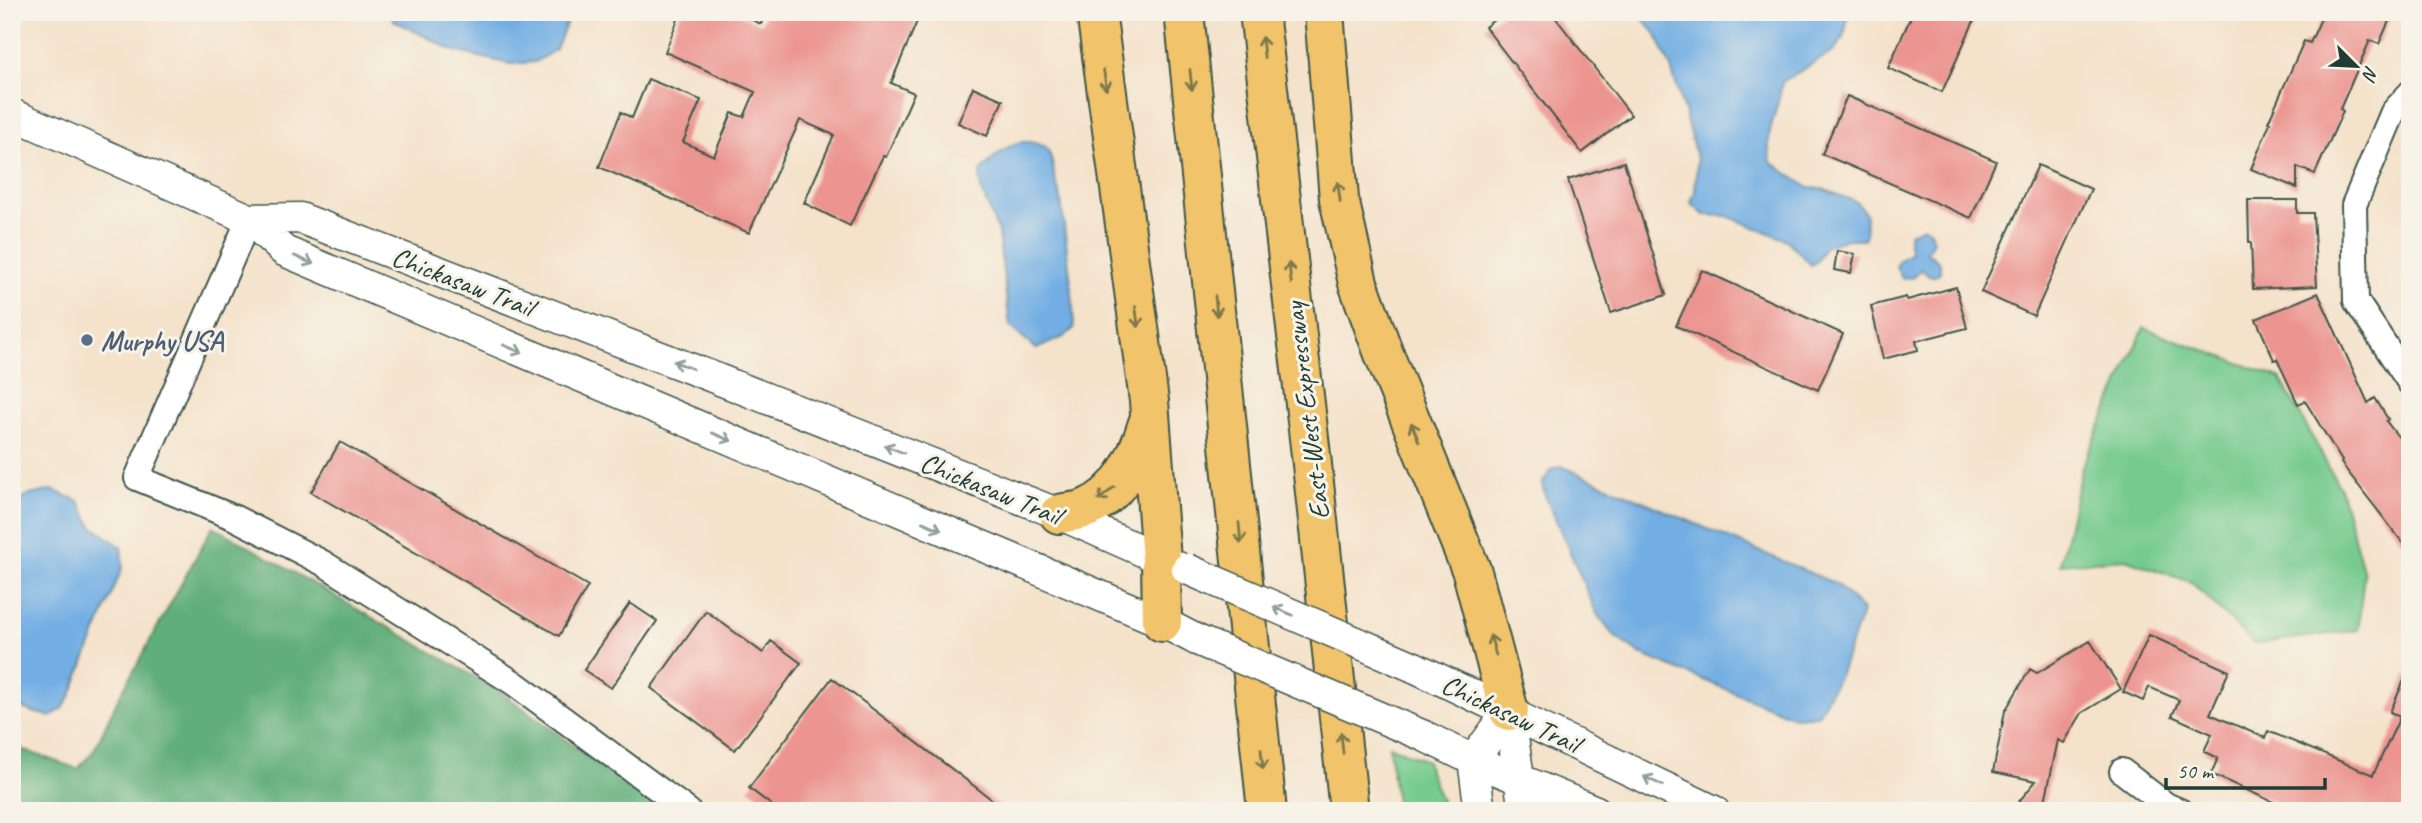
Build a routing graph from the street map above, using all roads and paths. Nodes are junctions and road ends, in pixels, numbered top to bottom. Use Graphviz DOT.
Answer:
graph roads {
  1 [pos="1096,12"];
  2 [pos="1184,12"];
  3 [pos="1259,12"];
  4 [pos="1324,12"];
  5 [pos="2410,93"];
  6 [pos="12,114"];
  7 [pos="250,219"];
  8 [pos="2410,383"];
  9 [pos="1150,415"];
  10 [pos="1059,514"];
  11 [pos="1174,565"];
  12 [pos="1162,622"];
  13 [pos="1509,711"];
  14 [pos="1473,760"];
  15 [pos="2122,771"];
  16 [pos="1518,777"];
  17 [pos="688,811"];
  18 [pos="1267,811"];
  19 [pos="1349,811"];
  20 [pos="1480,811"];
  21 [pos="1524,811"];
  22 [pos="1596,811"];
  23 [pos="1714,811"];
  24 [pos="2180,811"];
  1 -- 9 [label="highway, one-way"];
  2 -- 18 [label="highway, one-way"];
  19 -- 3 [label="highway, East-West Expressway, one-way"];
  13 -- 4 [label="highway, one-way"];
  5 -- 8 [label="street"];
  6 -- 7 [label="street, Chickasaw Trail"];
  10 -- 7 [label="street, Chickasaw Trail, one-way"];
  7 -- 12 [label="street, Chickasaw Trail, one-way"];
  7 -- 17 [label="street"];
  9 -- 10 [label="highway, one-way"];
  9 -- 11 [label="highway"];
  10 -- 11 [label="street, Chickasaw Trail"];
  11 -- 12 [label="highway"];
  13 -- 11 [label="street, Chickasaw Trail, one-way, bridge"];
  12 -- 14 [label="street, Chickasaw Trail, bridge"];
  13 -- 14 [label="street"];
  13 -- 16 [label="street"];
  23 -- 13 [label="street, Chickasaw Trail, one-way"];
  14 -- 16 [label="street, Chickasaw Trail"];
  14 -- 20 [label="street"];
  15 -- 24 [label="street"];
  16 -- 21 [label="street"];
  16 -- 22 [label="street, Chickasaw Trail"];
}
